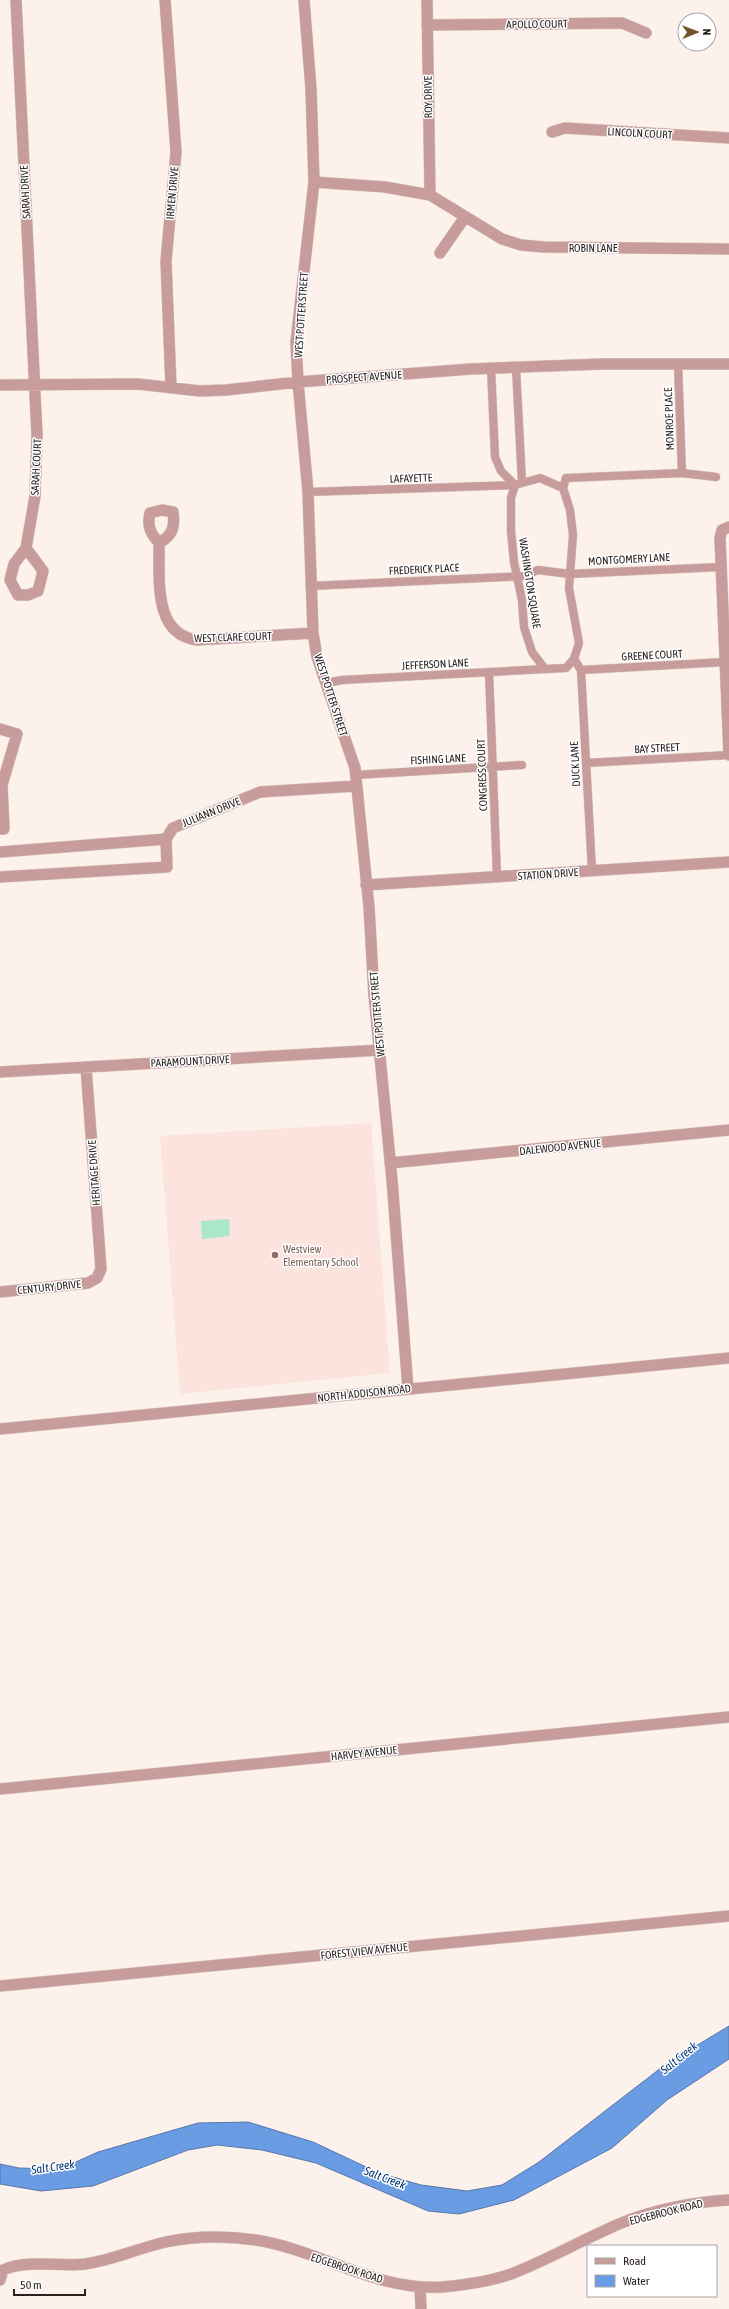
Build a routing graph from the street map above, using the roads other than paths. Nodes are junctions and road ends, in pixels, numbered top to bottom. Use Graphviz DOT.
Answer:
graph roads {
  1 [pos="16,0"];
  2 [pos="165,0"];
  3 [pos="304,0"];
  4 [pos="427,0"];
  5 [pos="427,25"];
  6 [pos="646,33"];
  7 [pos="552,132"];
  8 [pos="729,138"];
  9 [pos="314,182"];
  10 [pos="430,195"];
  11 [pos="465,217"];
  12 [pos="729,249"];
  13 [pos="440,253"];
  14 [pos="678,363"];
  15 [pos="729,364"];
  16 [pos="491,368"];
  17 [pos="516,368"];
  18 [pos="298,382"];
  19 [pos="0,385"];
  20 [pos="35,385"];
  21 [pos="171,387"];
  22 [pos="682,473"];
  23 [pos="716,477"];
  24 [pos="519,484"];
  25 [pos="563,488"];
  26 [pos="308,492"];
  27 [pos="726,528"];
  28 [pos="159,543"];
  29 [pos="26,548"];
  30 [pos="720,567"];
  31 [pos="538,570"];
  32 [pos="570,574"];
  33 [pos="517,575"];
  34 [pos="310,586"];
  35 [pos="313,633"];
  36 [pos="574,659"];
  37 [pos="724,662"];
  38 [pos="545,669"];
  39 [pos="581,670"];
  40 [pos="490,672"];
  41 [pos="327,683"];
  42 [pos="0,729"];
  43 [pos="729,755"];
  44 [pos="586,763"];
  45 [pos="522,765"];
  46 [pos="493,767"];
  47 [pos="355,775"];
  48 [pos="356,786"];
  49 [pos="0,829"];
  50 [pos="166,839"];
  51 [pos="0,852"];
  52 [pos="729,862"];
  53 [pos="592,871"];
  54 [pos="0,877"];
  55 [pos="497,877"];
  56 [pos="366,885"];
  57 [pos="380,1050"];
  58 [pos="86,1067"];
  59 [pos="0,1072"];
  60 [pos="729,1130"];
  61 [pos="390,1163"];
  62 [pos="97,1278"];
  63 [pos="0,1292"];
  64 [pos="729,1358"];
  65 [pos="408,1389"];
  66 [pos="0,1429"];
  67 [pos="729,1717"];
  68 [pos="0,1789"];
  69 [pos="729,1916"];
  70 [pos="0,1986"];
  71 [pos="729,2200"];
  72 [pos="2,2275"];
  73 [pos="420,2287"];
  74 [pos="421,2309"];
  1 -- 20 [label="street, SARAH DRIVE"];
  2 -- 21 [label="street, IRMEN DRIVE"];
  3 -- 9 [label="street, WEST POTTER STREET"];
  4 -- 5 [label="street, ROY DRIVE"];
  5 -- 6 [label="street, APOLLO COURT"];
  5 -- 10 [label="street, ROY DRIVE"];
  7 -- 8 [label="street, LINCOLN COURT"];
  9 -- 10 [label="street, ROBIN LANE"];
  9 -- 18 [label="street, WEST POTTER STREET"];
  10 -- 11 [label="street, ROBIN LANE"];
  11 -- 12 [label="street, ROBIN LANE"];
  11 -- 13 [label="street"];
  14 -- 15 [label="street, PROSPECT AVENUE"];
  14 -- 17 [label="street, PROSPECT AVENUE"];
  14 -- 22 [label="street, MONROE PLACE"];
  16 -- 17 [label="street, PROSPECT AVENUE"];
  16 -- 18 [label="street, PROSPECT AVENUE"];
  16 -- 24 [label="street"];
  17 -- 24 [label="street, WASHINGTON SQUARE"];
  18 -- 21 [label="street, PROSPECT AVENUE"];
  18 -- 26 [label="street, WEST POTTER STREET"];
  19 -- 20 [label="street, PROSPECT AVENUE"];
  20 -- 21 [label="street, PROSPECT AVENUE"];
  20 -- 29 [label="street, SARAH COURT"];
  22 -- 23 [label="street"];
  22 -- 25 [label="street"];
  24 -- 25 [label="street"];
  24 -- 26 [label="street, LAFAYETTE"];
  24 -- 33 [label="street, WASHINGTON SQUARE"];
  25 -- 32 [label="street"];
  26 -- 34 [label="street, WEST POTTER STREET"];
  27 -- 30 [label="street"];
  28 -- 35 [label="street, WEST CLARE COURT"];
  30 -- 32 [label="street, MONTGOMERY LANE"];
  30 -- 37 [label="street"];
  31 -- 32 [label="street, MONTGOMERY LANE"];
  31 -- 33 [label="street, FREDERICK PLACE"];
  32 -- 36 [label="street"];
  33 -- 34 [label="street, FREDERICK PLACE"];
  33 -- 38 [label="street, WASHINGTON SQUARE"];
  34 -- 35 [label="street, WEST POTTER STREET"];
  35 -- 41 [label="street, WEST POTTER STREET"];
  36 -- 38 [label="street"];
  36 -- 39 [label="street, DUCK LANE"];
  37 -- 39 [label="street, GREENE COURT"];
  37 -- 43 [label="street"];
  38 -- 40 [label="street, JEFFERSON LANE"];
  39 -- 44 [label="street, DUCK LANE"];
  40 -- 41 [label="street, JEFFERSON LANE"];
  40 -- 46 [label="street, CONGRESS COURT"];
  41 -- 47 [label="street, WEST POTTER STREET"];
  42 -- 49 [label="street"];
  43 -- 44 [label="street, BAY STREET"];
  44 -- 53 [label="street, DUCK LANE"];
  45 -- 46 [label="street, FISHING LANE"];
  46 -- 47 [label="street, FISHING LANE"];
  46 -- 55 [label="street, CONGRESS COURT"];
  47 -- 48 [label="street, WEST POTTER STREET"];
  48 -- 50 [label="street, JULIANN DRIVE"];
  48 -- 56 [label="street, WEST POTTER STREET"];
  50 -- 51 [label="street"];
  50 -- 54 [label="street"];
  52 -- 53 [label="street, STATION DRIVE"];
  53 -- 55 [label="street, STATION DRIVE"];
  55 -- 56 [label="street, STATION DRIVE"];
  56 -- 57 [label="street, WEST POTTER STREET"];
  57 -- 58 [label="street, PARAMOUNT DRIVE"];
  57 -- 61 [label="street, WEST POTTER STREET"];
  58 -- 59 [label="street, PARAMOUNT DRIVE"];
  58 -- 62 [label="street, HERITAGE DRIVE"];
  60 -- 61 [label="street, DALEWOOD AVENUE"];
  61 -- 65 [label="street, WEST POTTER STREET"];
  62 -- 63 [label="street, CENTURY DRIVE"];
  64 -- 65 [label="street, NORTH ADDISON ROAD"];
  65 -- 66 [label="street, NORTH ADDISON ROAD"];
  67 -- 68 [label="street, HARVEY AVENUE"];
  69 -- 70 [label="street, FOREST VIEW AVENUE"];
  71 -- 73 [label="street, EDGEBROOK ROAD"];
  72 -- 73 [label="street, EDGEBROOK ROAD"];
  73 -- 74 [label="street"];
}
